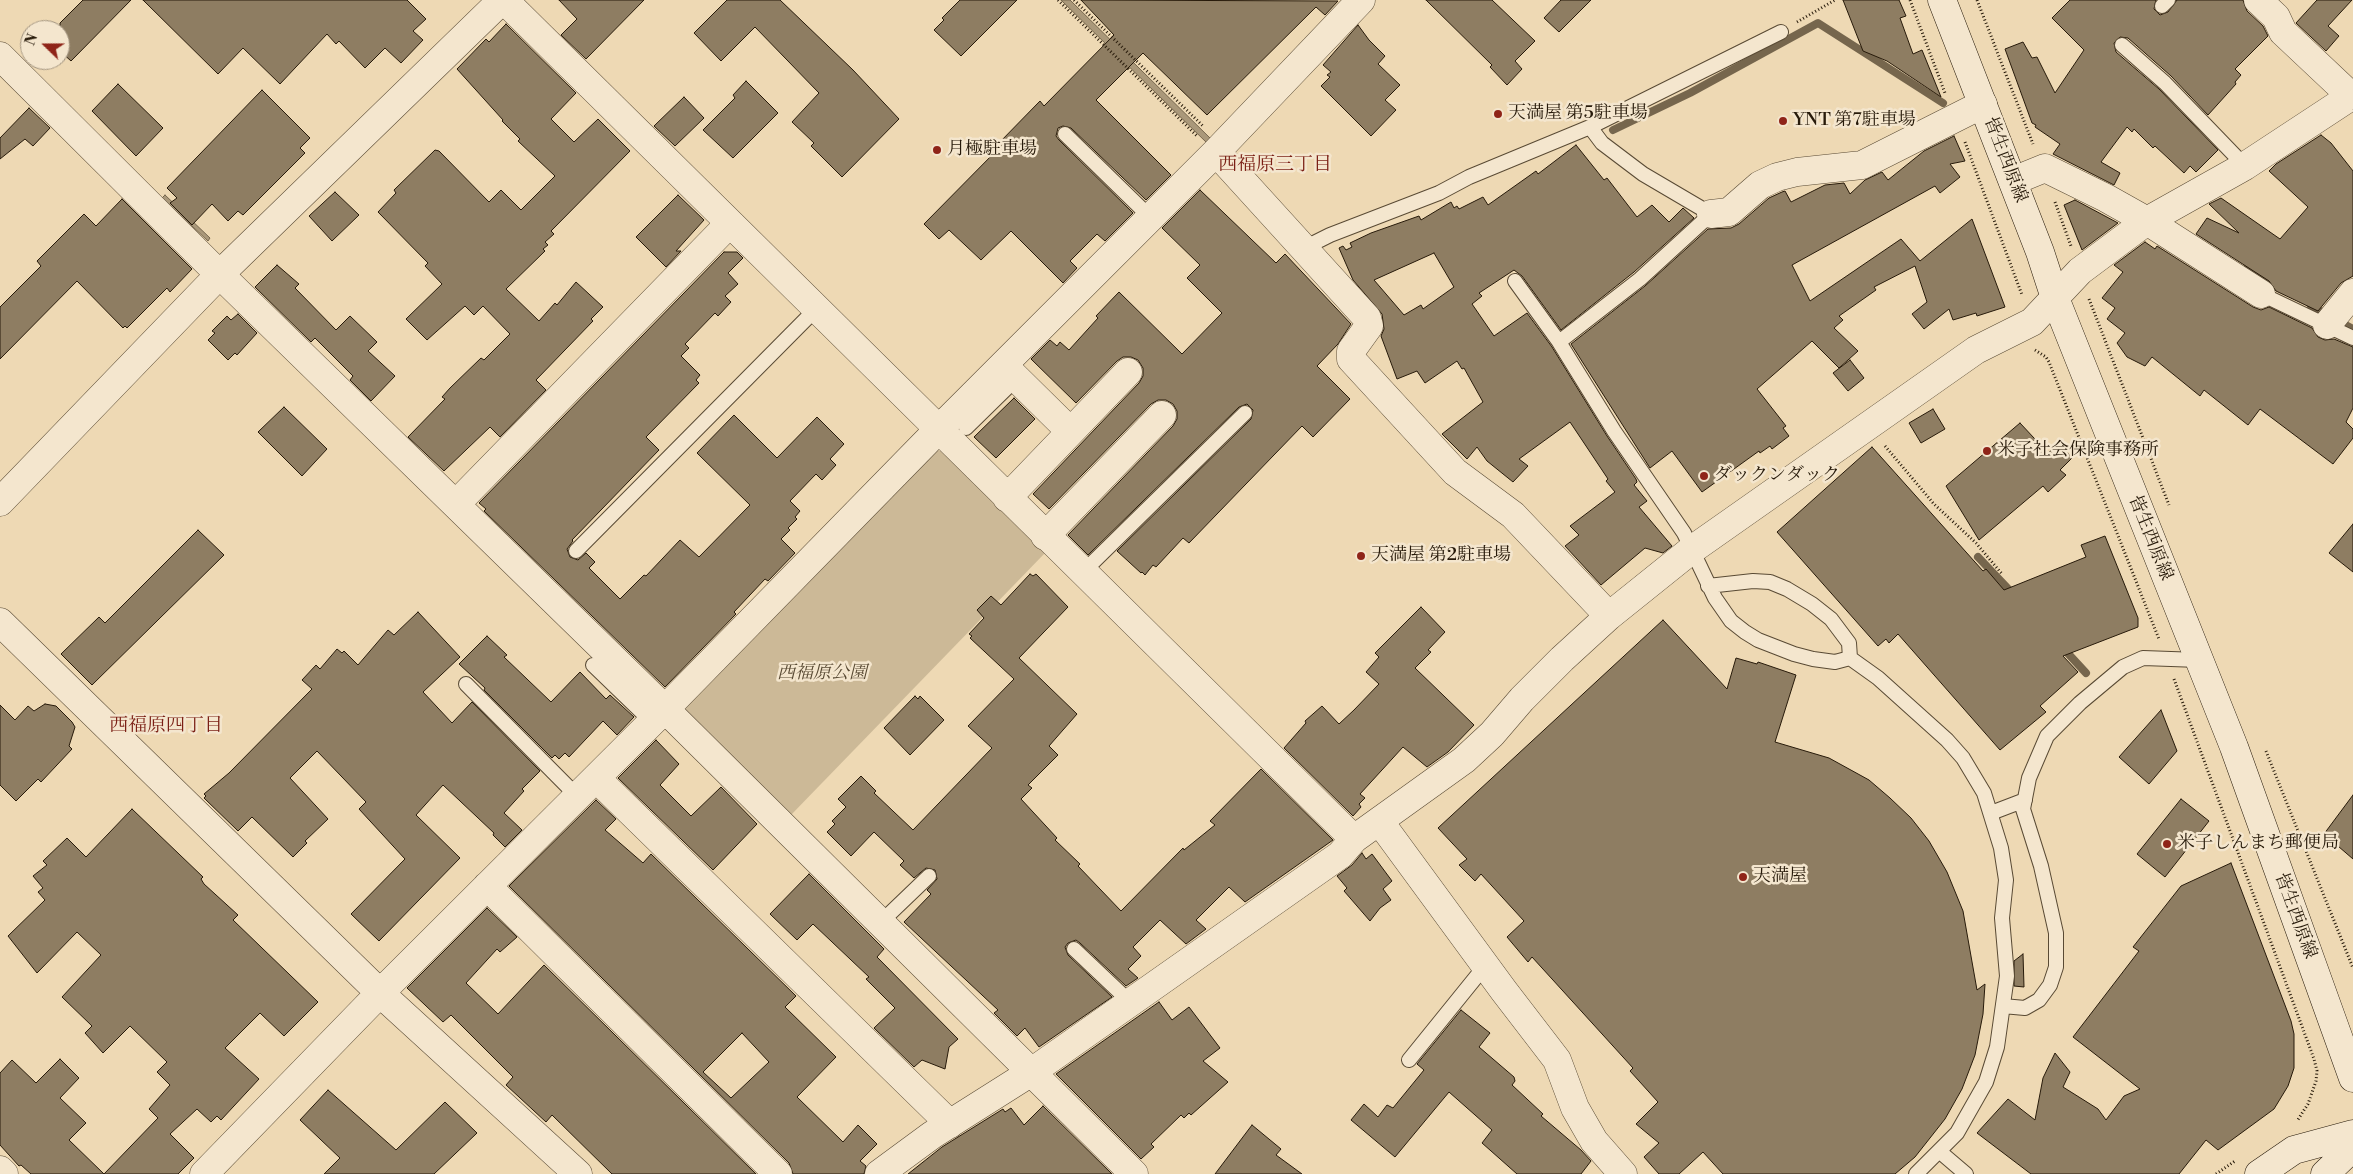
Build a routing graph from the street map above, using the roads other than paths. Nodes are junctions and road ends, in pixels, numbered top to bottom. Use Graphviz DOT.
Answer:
graph roads {
  1 [pos="503,0"];
  2 [pos="1942,0"];
  3 [pos="2258,0"];
  4 [pos="1356,2"];
  5 [pos="1781,32"];
  6 [pos="2122,45"];
  7 [pos="0,56"];
  8 [pos="2352,95"];
  9 [pos="1982,104"];
  10 [pos="1590,127"];
  11 [pos="1065,134"];
  12 [pos="1219,148"];
  13 [pos="2245,166"];
  14 [pos="2013,181"];
  15 [pos="1711,214"];
  16 [pos="1150,217"];
  17 [pos="2146,221"];
  18 [pos="729,224"];
  19 [pos="1304,248"];
  20 [pos="219,275"];
  21 [pos="1515,281"];
  22 [pos="2353,293"];
  23 [pos="2261,294"];
  24 [pos="2055,298"];
  25 [pos="816,309"];
  26 [pos="2327,325"];
  27 [pos="2353,338"];
  28 [pos="1559,342"];
  29 [pos="1010,372"];
  30 [pos="1128,372"];
  31 [pos="1245,413"];
  32 [pos="1162,415"];
  33 [pos="966,428"];
  34 [pos="938,430"];
  35 [pos="1070,431"];
  36 [pos="1007,498"];
  37 [pos="0,502"];
  38 [pos="456,504"];
  39 [pos="1045,536"];
  40 [pos="576,551"];
  41 [pos="1690,551"];
  42 [pos="1083,572"];
  43 [pos="1708,586"];
  44 [pos="1609,616"];
  45 [pos="0,622"];
  46 [pos="1850,658"];
  47 [pos="2199,660"];
  48 [pos="593,665"];
  49 [pos="466,684"];
  50 [pos="659,715"];
  51 [pos="587,787"];
  52 [pos="2025,800"];
  53 [pos="1991,813"];
  54 [pos="1380,822"];
  55 [pos="1354,839"];
  56 [pos="929,876"];
  57 [pos="487,886"];
  58 [pos="880,923"];
  59 [pos="1074,949"];
  60 [pos="1486,966"];
  61 [pos="380,993"];
  62 [pos="1130,1002"];
  63 [pos="2004,1006"];
  64 [pos="1409,1060"];
  65 [pos="1030,1072"];
  66 [pos="2353,1078"];
  67 [pos="950,1124"];
  68 [pos="2353,1134"];
  69 [pos="2353,1147"];
  70 [pos="1939,1151"];
  71 [pos="2250,1166"];
  72 [pos="0,1170"];
  73 [pos="4,1174"];
  74 [pos="204,1174"];
  75 [pos="578,1174"];
  76 [pos="778,1174"];
  77 [pos="879,1174"];
  78 [pos="1134,1174"];
  79 [pos="1623,1174"];
  80 [pos="1916,1174"];
  81 [pos="1966,1174"];
  82 [pos="2325,1174"];
  1 -- 18 [label="street"];
  1 -- 20 [label="street"];
  2 -- 9 [label="street, 皆生西原線"];
  3 -- 8 [label="street"];
  4 -- 12 [label="street"];
  5 -- 10 [label="lane"];
  6 -- 13 [label="lane"];
  7 -- 20 [label="street"];
  8 -- 13 [label="street"];
  9 -- 14 [label="street, 皆生西原線"];
  9 -- 15 [label="street"];
  10 -- 15 [label="lane"];
  10 -- 19 [label="lane"];
  11 -- 16 [label="lane"];
  12 -- 16 [label="street"];
  12 -- 19 [label="street"];
  13 -- 17 [label="street"];
  14 -- 17 [label="street"];
  14 -- 24 [label="street, 皆生西原線"];
  15 -- 28 [label="lane"];
  16 -- 29 [label="street"];
  17 -- 23 [label="street"];
  17 -- 24 [label="street"];
  18 -- 25 [label="street"];
  18 -- 38 [label="street"];
  19 -- 44 [label="street"];
  20 -- 37 [label="street"];
  20 -- 38 [label="street"];
  21 -- 28 [label="lane"];
  22 -- 26 [label="street"];
  23 -- 26 [label="lane"];
  24 -- 41 [label="street"];
  24 -- 47 [label="street, 皆生西原線"];
  25 -- 34 [label="street"];
  25 -- 40 [label="lane"];
  26 -- 27 [label="lane"];
  28 -- 41 [label="lane"];
  29 -- 33 [label="lane"];
  29 -- 34 [label="street"];
  29 -- 35 [label="street"];
  30 -- 35 [label="street"];
  31 -- 42 [label="lane"];
  32 -- 39 [label="street"];
  34 -- 36 [label="street"];
  34 -- 50 [label="street"];
  35 -- 36 [label="street"];
  36 -- 39 [label="street"];
  38 -- 50 [label="street"];
  39 -- 42 [label="street"];
  41 -- 43 [label="lane"];
  41 -- 44 [label="street"];
  42 -- 55 [label="street"];
  43 -- 46 [label="lane"];
  43 -- 46 [label="lane"];
  44 -- 54 [label="street"];
  45 -- 61 [label="street"];
  46 -- 53 [label="lane"];
  47 -- 52 [label="lane"];
  47 -- 66 [label="street, 皆生西原線"];
  48 -- 50 [label="lane"];
  49 -- 51 [label="lane"];
  50 -- 51 [label="street"];
  50 -- 58 [label="street"];
  51 -- 57 [label="street"];
  51 -- 67 [label="street"];
  52 -- 53 [label="lane"];
  52 -- 63 [label="lane"];
  53 -- 63 [label="lane"];
  54 -- 55 [label="street"];
  54 -- 60 [label="street"];
  55 -- 62 [label="street"];
  56 -- 58 [label="lane"];
  57 -- 61 [label="street"];
  57 -- 76 [label="street"];
  58 -- 65 [label="street"];
  59 -- 62 [label="lane"];
  60 -- 64 [label="lane"];
  60 -- 79 [label="street"];
  61 -- 74 [label="street"];
  61 -- 75 [label="street"];
  62 -- 65 [label="street"];
  63 -- 70 [label="lane"];
  65 -- 67 [label="street"];
  65 -- 78 [label="street"];
  67 -- 77 [label="street"];
  68 -- 71 [label="street"];
  69 -- 82 [label="street"];
  70 -- 80 [label="lane"];
  70 -- 81 [label="lane"];
  72 -- 73 [label="street"];
}
